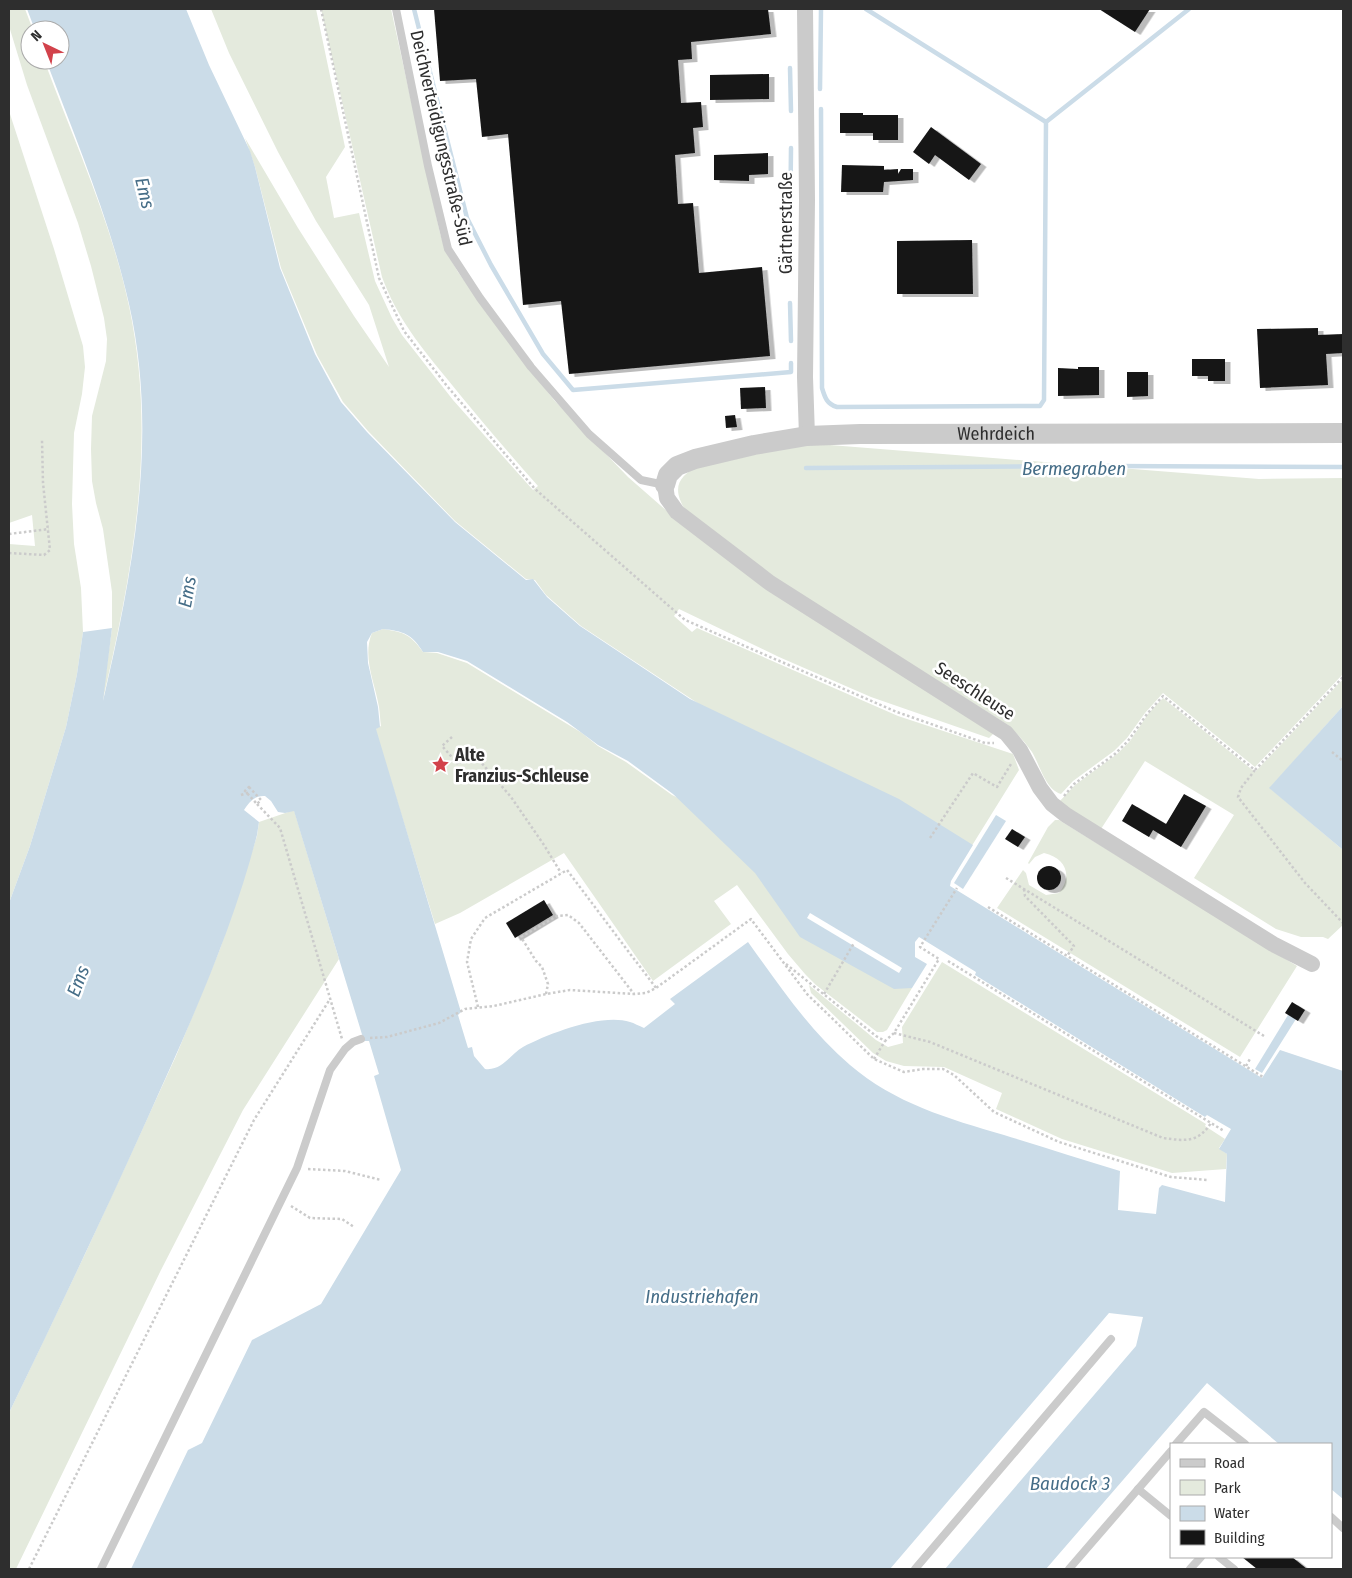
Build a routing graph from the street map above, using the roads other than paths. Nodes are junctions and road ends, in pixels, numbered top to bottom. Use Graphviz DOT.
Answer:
graph roads {
  1 [pos="396,9"];
  2 [pos="805,9"];
  3 [pos="1343,434"];
  4 [pos="807,436"];
  5 [pos="665,485"];
  6 [pos="1312,964"];
  7 [pos="361,1039"];
  8 [pos="1111,1339"];
  9 [pos="1177,1443"];
  10 [pos="1243,1443"];
  11 [pos="1170,1452"];
  12 [pos="1138,1489"];
  13 [pos="1170,1515"];
  14 [pos="1332,1518"];
  15 [pos="1343,1528"];
  16 [pos="1200,1558"];
  17 [pos="1220,1558"];
  18 [pos="102,1569"];
  19 [pos="915,1569"];
  20 [pos="1069,1569"];
  21 [pos="1190,1569"];
  22 [pos="1234,1569"];
  1 -- 5 [label="lane, Deichverteidigungsstraße-Süd"];
  2 -- 4 [label="street, Gärtnerstraße"];
  3 -- 4 [label="street, Wehrdeich"];
  4 -- 5 [label="street, Wehrdeich"];
  5 -- 6 [label="street, Seeschleuse"];
  7 -- 18 [label="lane"];
  8 -- 19 [label="lane"];
  9 -- 10 [label="lane"];
  11 -- 12 [label="lane"];
  12 -- 13 [label="lane"];
  12 -- 20 [label="lane"];
  14 -- 15 [label="lane"];
  16 -- 21 [label="lane"];
  17 -- 22 [label="lane"];
}
